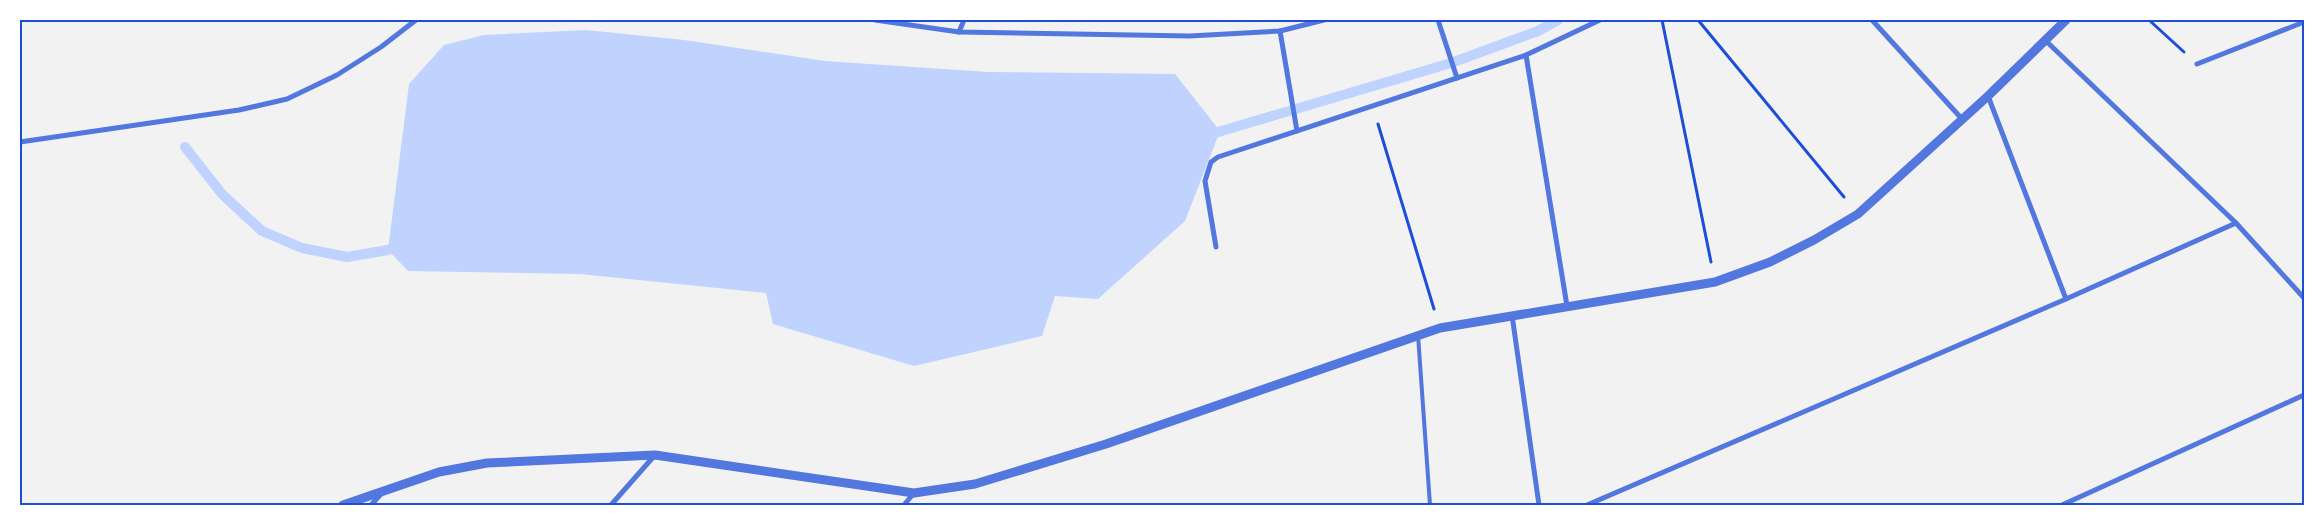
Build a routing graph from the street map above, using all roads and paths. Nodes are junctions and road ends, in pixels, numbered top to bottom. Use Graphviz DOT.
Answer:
graph roads {
  1 [pos="416,20"];
  2 [pos="875,20"];
  3 [pos="964,20"];
  4 [pos="1324,20"];
  5 [pos="1438,20"];
  6 [pos="1600,20"];
  7 [pos="1662,20"];
  8 [pos="1698,20"];
  9 [pos="1872,20"];
  10 [pos="2066,20"];
  11 [pos="2149,20"];
  12 [pos="2304,22"];
  13 [pos="959,32"];
  14 [pos="1280,32"];
  15 [pos="2046,41"];
  16 [pos="1526,54"];
  17 [pos="2197,64"];
  18 [pos="1457,77"];
  19 [pos="1988,96"];
  20 [pos="1373,106"];
  21 [pos="1962,119"];
  22 [pos="1296,130"];
  23 [pos="20,142"];
  24 [pos="1858,214"];
  25 [pos="2236,223"];
  26 [pos="1216,247"];
  27 [pos="1716,282"];
  28 [pos="2304,298"];
  29 [pos="2066,299"];
  30 [pos="1567,306"];
  31 [pos="1512,315"];
  32 [pos="1440,328"];
  33 [pos="1418,335"];
  34 [pos="2304,395"];
  35 [pos="655,455"];
  36 [pos="384,490"];
  37 [pos="914,493"];
  38 [pos="342,505"];
  39 [pos="371,505"];
  40 [pos="612,505"];
  41 [pos="904,505"];
  42 [pos="1430,505"];
  43 [pos="1539,505"];
  44 [pos="1587,505"];
  45 [pos="2062,505"];
  1 -- 23 [label="street"];
  2 -- 13 [label="street"];
  3 -- 13 [label="street"];
  4 -- 14 [label="street"];
  5 -- 18 [label="street"];
  6 -- 16 [label="street"];
  7 -- 27 [label="path"];
  8 -- 24 [label="path"];
  9 -- 21 [label="street"];
  10 -- 15 [label="street"];
  11 -- 17 [label="path"];
  12 -- 17 [label="street"];
  13 -- 14 [label="street"];
  14 -- 22 [label="street"];
  15 -- 19 [label="street"];
  15 -- 25 [label="street"];
  16 -- 18 [label="street"];
  16 -- 30 [label="street"];
  18 -- 20 [label="street"];
  19 -- 21 [label="street"];
  19 -- 29 [label="street"];
  20 -- 22 [label="street"];
  20 -- 32 [label="path"];
  21 -- 24 [label="street"];
  22 -- 26 [label="street"];
  24 -- 27 [label="street"];
  25 -- 28 [label="street"];
  25 -- 29 [label="street"];
  27 -- 30 [label="street"];
  29 -- 44 [label="street"];
  30 -- 31 [label="street"];
  31 -- 32 [label="street"];
  31 -- 43 [label="street"];
  32 -- 33 [label="street"];
  33 -- 37 [label="street"];
  33 -- 42 [label="lane"];
  34 -- 45 [label="street"];
  35 -- 36 [label="street"];
  35 -- 37 [label="street"];
  35 -- 40 [label="street"];
  36 -- 38 [label="street"];
  36 -- 39 [label="street"];
  37 -- 41 [label="street"];
}
